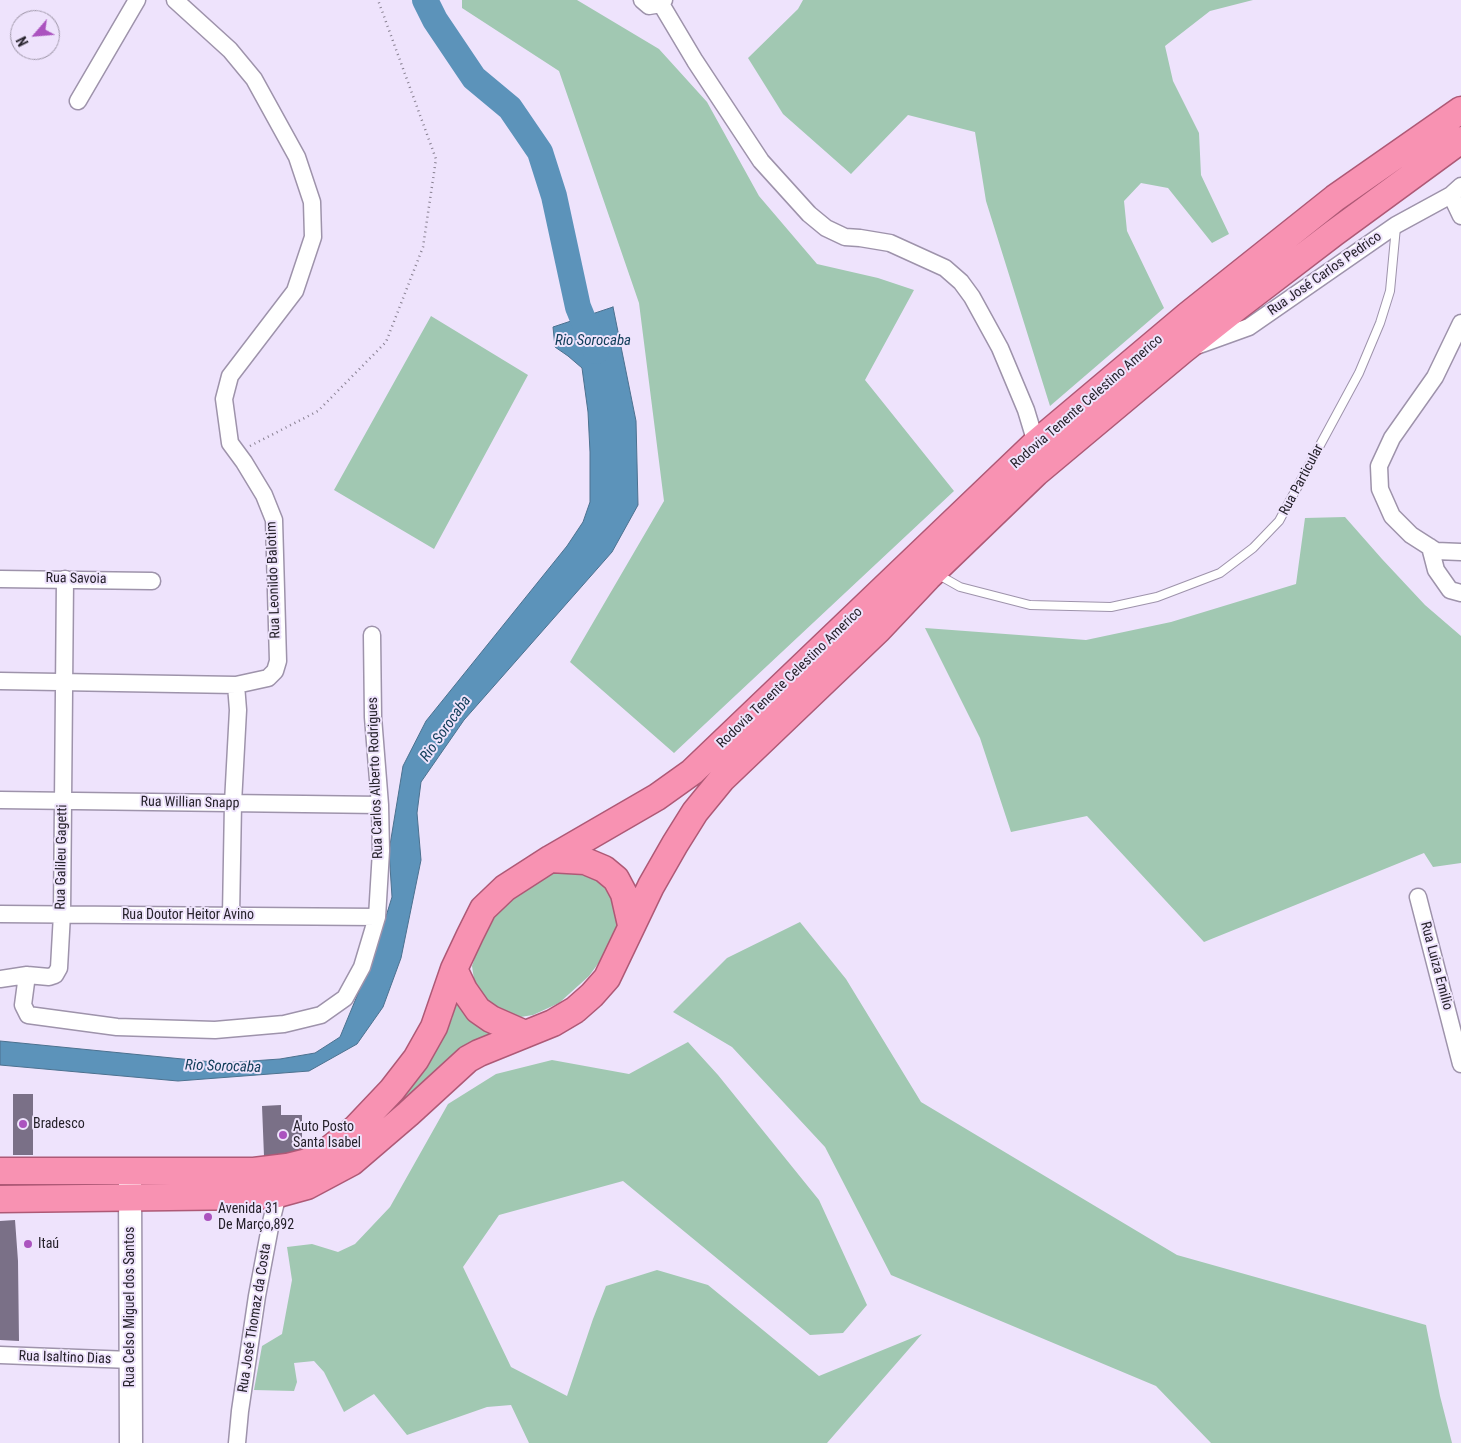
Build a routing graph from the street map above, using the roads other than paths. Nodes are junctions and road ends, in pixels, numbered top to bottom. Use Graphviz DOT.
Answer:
graph roads {
  1 [pos="137,0"];
  2 [pos="175,0"];
  3 [pos="642,0"];
  4 [pos="662,2"];
  5 [pos="78,101"];
  6 [pos="1461,110"];
  7 [pos="1461,140"];
  8 [pos="1456,190"];
  9 [pos="1461,216"];
  10 [pos="1396,225"];
  11 [pos="1461,323"];
  12 [pos="1183,350"];
  13 [pos="1036,443"];
  14 [pos="1430,547"];
  15 [pos="1461,552"];
  16 [pos="933,572"];
  17 [pos="0,579"];
  18 [pos="65,579"];
  19 [pos="152,581"];
  20 [pos="1461,593"];
  21 [pos="372,635"];
  22 [pos="0,681"];
  23 [pos="64,682"];
  24 [pos="236,684"];
  25 [pos="0,800"];
  26 [pos="63,801"];
  27 [pos="233,803"];
  28 [pos="380,805"];
  29 [pos="550,859"];
  30 [pos="1418,897"];
  31 [pos="0,914"];
  32 [pos="62,914"];
  33 [pos="231,916"];
  34 [pos="377,916"];
  35 [pos="632,925"];
  36 [pos="454,969"];
  37 [pos="27,975"];
  38 [pos="0,979"];
  39 [pos="1455,1016"];
  40 [pos="525,1034"];
  41 [pos="1461,1064"];
  42 [pos="0,1171"];
  43 [pos="130,1171"];
  44 [pos="278,1194"];
  45 [pos="130,1198"];
  46 [pos="0,1199"];
  47 [pos="0,1355"];
  48 [pos="131,1360"];
  49 [pos="131,1443"];
  50 [pos="237,1443"];
  1 -- 5 [label="street"];
  2 -- 24 [label="street, Rua Leonildo Balotim"];
  3 -- 4 [label="street"];
  4 -- 13 [label="street"];
  6 -- 13 [label="highway, Rodovia Tenente Celestino Americo"];
  7 -- 12 [label="highway, Rodovia Tenente Celestino Americo"];
  8 -- 9 [label="street"];
  8 -- 10 [label="street, Rua José Carlos Pedrico"];
  10 -- 12 [label="street, Rua José Carlos Pedrico"];
  10 -- 16 [label="lane, Rua Particular"];
  11 -- 14 [label="street"];
  12 -- 16 [label="highway, Rodovia Tenente Celestino Americo"];
  13 -- 29 [label="highway, Rodovia Tenente Celestino Americo"];
  14 -- 15 [label="street"];
  14 -- 20 [label="street"];
  16 -- 35 [label="highway, Rodovia Tenente Celestino Americo"];
  17 -- 18 [label="street, Rua Savoia"];
  18 -- 19 [label="street, Rua Savoia"];
  18 -- 23 [label="street, Rua Galileu Gagetti"];
  21 -- 28 [label="street, Rua Carlos Alberto Rodrigues"];
  22 -- 23 [label="street"];
  23 -- 24 [label="street"];
  23 -- 26 [label="street, Rua Galileu Gagetti"];
  24 -- 27 [label="street"];
  25 -- 26 [label="street, Rua Willian Snapp"];
  26 -- 27 [label="street, Rua Willian Snapp"];
  26 -- 32 [label="street, Rua Galileu Gagetti"];
  27 -- 28 [label="street, Rua Willian Snapp"];
  27 -- 33 [label="street"];
  28 -- 34 [label="street, Rua Carlos Alberto Rodrigues"];
  29 -- 35 [label="highway"];
  29 -- 36 [label="highway, Rodovia Tenente Celestino Americo"];
  30 -- 39 [label="street, Rua Luiza Emilio"];
  31 -- 32 [label="street, Rua Doutor Heitor Avino"];
  32 -- 33 [label="street, Rua Doutor Heitor Avino"];
  32 -- 37 [label="street, Rua Galileu Gagetti"];
  33 -- 34 [label="street, Rua Doutor Heitor Avino"];
  34 -- 37 [label="street, Rua Carlos Alberto Rodrigues"];
  35 -- 40 [label="highway, Rodovia Tenente Celestino Americo"];
  36 -- 40 [label="highway"];
  36 -- 43 [label="highway, Rodovia Tenente Celestino Americo"];
  37 -- 38 [label="street, Rua Galileu Gagetti"];
  39 -- 41 [label="street, Rua Luiza Emilio"];
  40 -- 44 [label="highway, Rodovia Tenente Celestino Americo"];
  42 -- 43 [label="highway, Rodovia Tenente Celestino Americo"];
  43 -- 45 [label="main road, Rua Celso Miguel dos Santos"];
  44 -- 45 [label="highway, Rodovia Tenente Celestino Americo"];
  44 -- 50 [label="street, Rua José Thomaz da Costa"];
  45 -- 46 [label="highway, Rodovia Tenente Celestino Americo"];
  45 -- 48 [label="main road, Rua Celso Miguel dos Santos"];
  47 -- 48 [label="street, Rua Isaltino Dias"];
  48 -- 49 [label="main road, Rua Celso Miguel dos Santos"];
}
